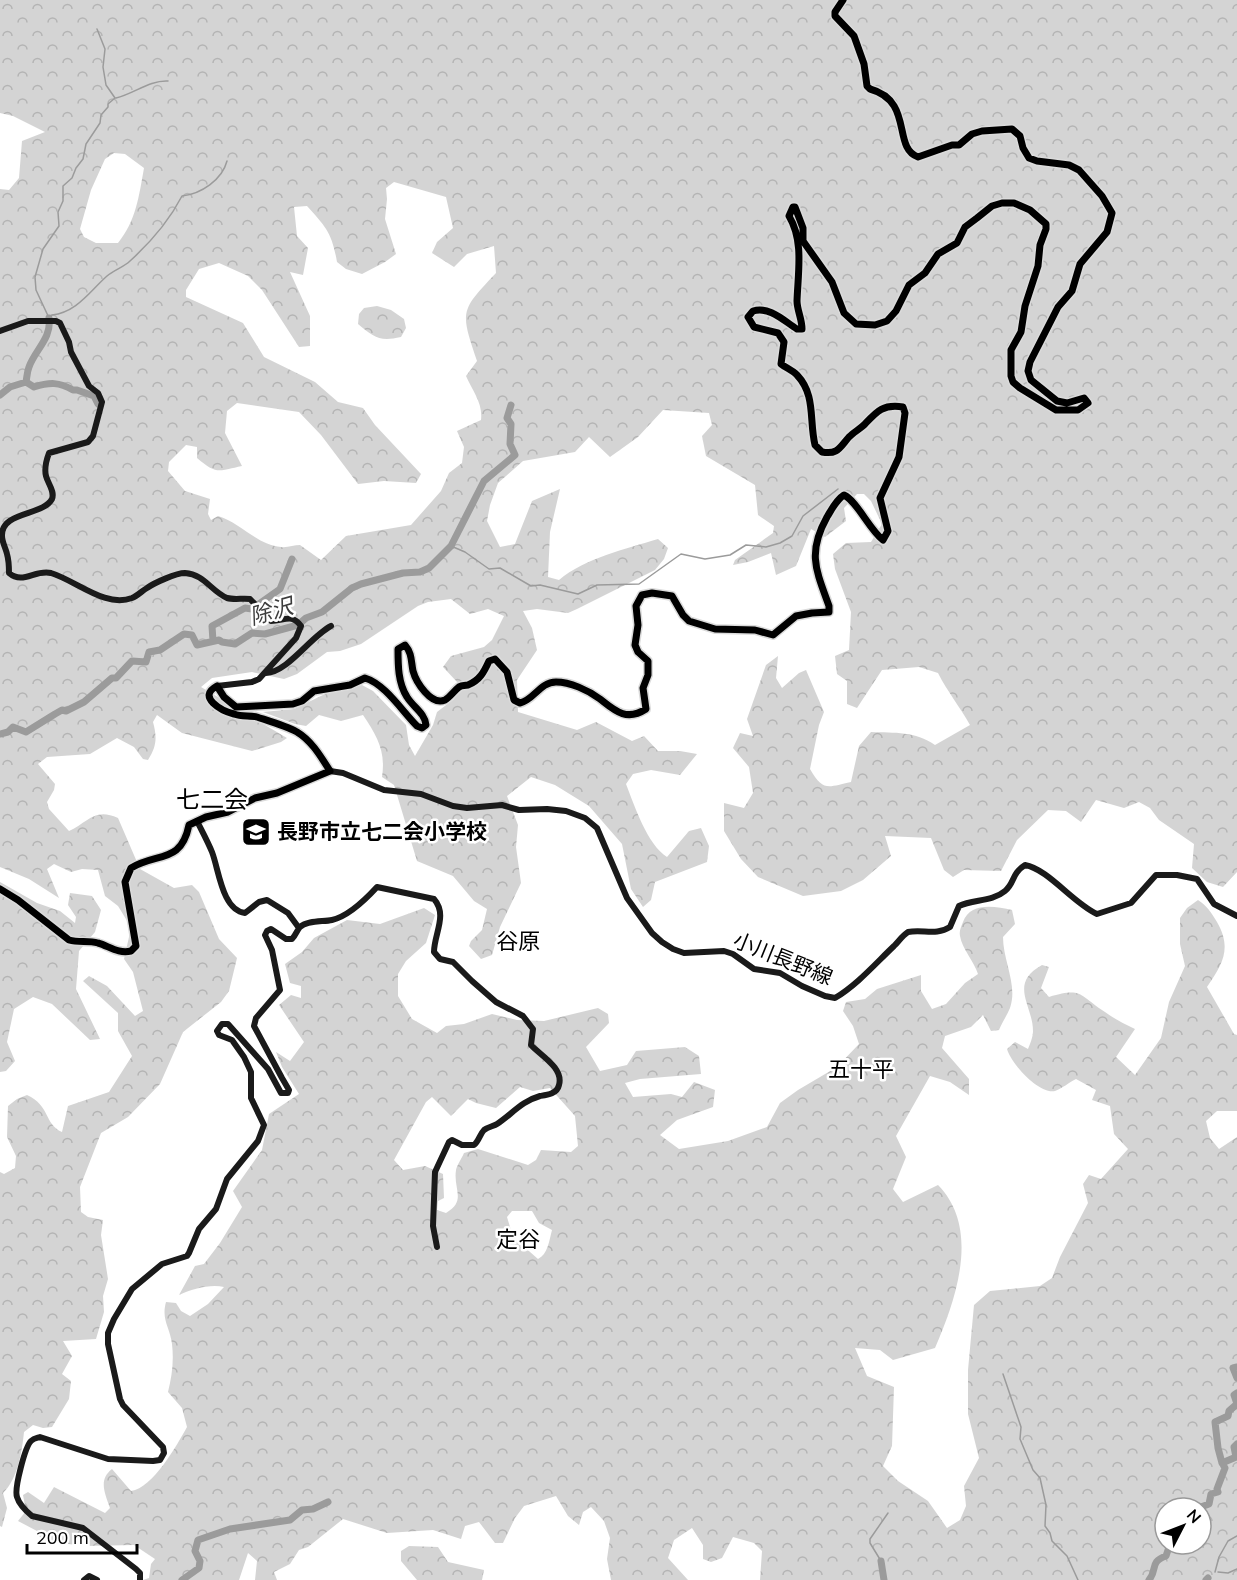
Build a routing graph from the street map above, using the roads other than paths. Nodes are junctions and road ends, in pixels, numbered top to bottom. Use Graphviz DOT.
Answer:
graph roads {
  1 [pos="843,0"];
  2 [pos="0,331"];
  3 [pos="331,626"];
  4 [pos="266,673"];
  5 [pos="217,686"];
  6 [pos="330,771"];
  7 [pos="197,821"];
  8 [pos="0,889"];
  9 [pos="1237,916"];
  10 [pos="299,928"];
  11 [pos="438,1247"];
  12 [pos="84,1580"];
  13 [pos="97,1580"];
  14 [pos="140,1580"];
  1 -- 5 [label="main road"];
  2 -- 4 [label="street"];
  3 -- 4 [label="street"];
  4 -- 5 [label="street"];
  5 -- 6 [label="main road"];
  6 -- 7 [label="main road"];
  6 -- 9 [label="street, 小川長野線"];
  7 -- 8 [label="main road"];
  7 -- 10 [label="street"];
  10 -- 11 [label="street"];
  10 -- 14 [label="street"];
  12 -- 13 [label="street"];
}
